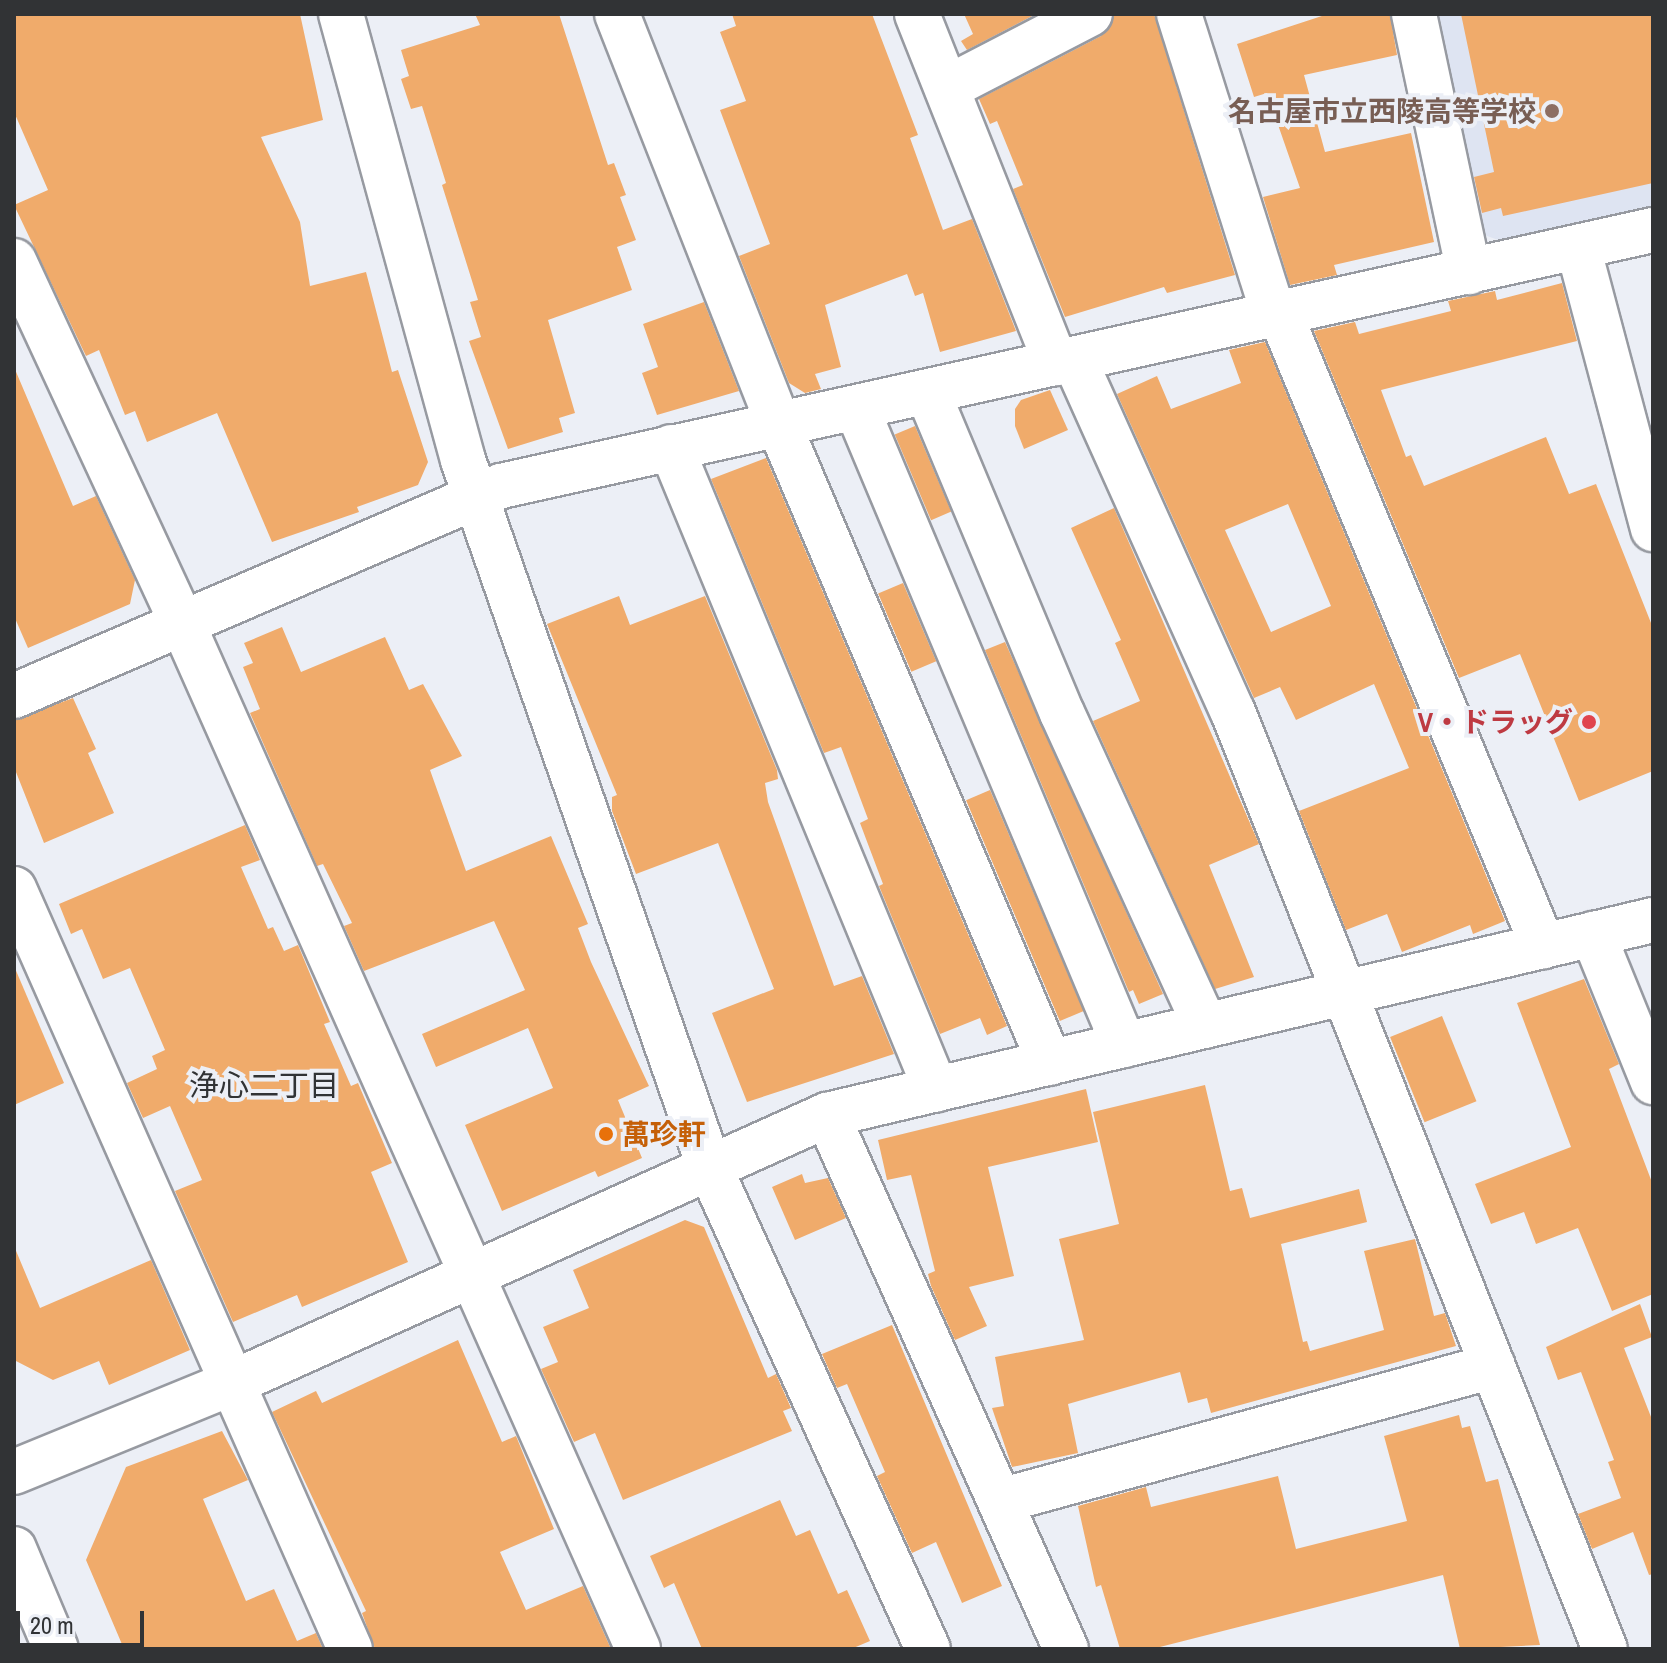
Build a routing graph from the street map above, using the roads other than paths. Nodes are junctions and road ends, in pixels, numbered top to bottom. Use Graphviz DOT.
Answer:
graph roads {
  1 [pos="341,14"];
  2 [pos="617,14"];
  3 [pos="917,14"];
  4 [pos="1090,14"];
  5 [pos="1179,14"];
  6 [pos="1414,14"];
  7 [pos="947,88"];
  8 [pos="1653,230"];
  9 [pos="1578,247"];
  10 [pos="14,261"];
  11 [pos="1469,272"];
  12 [pos="1277,315"];
  13 [pos="1066,362"];
  14 [pos="928,393"];
  15 [pos="857,409"];
  16 [pos="779,425"];
  17 [pos="671,447"];
  18 [pos="476,498"];
  19 [pos="1653,529"];
  20 [pos="181,620"];
  21 [pos="14,696"];
  22 [pos="14,889"];
  23 [pos="1653,920"];
  24 [pos="1593,934"];
  25 [pos="1543,946"];
  26 [pos="1347,993"];
  27 [pos="1205,1026"];
  28 [pos="1124,1045"];
  29 [pos="1050,1063"];
  30 [pos="1653,1082"];
  31 [pos="936,1090"];
  32 [pos="827,1115"];
  33 [pos="709,1166"];
  34 [pos="470,1275"];
  35 [pos="1493,1366"];
  36 [pos="232,1383"];
  37 [pos="14,1472"];
  38 [pos="1000,1501"];
  39 [pos="14,1549"];
  40 [pos="56,1649"];
  41 [pos="350,1649"];
  42 [pos="638,1649"];
  43 [pos="928,1649"];
  44 [pos="1066,1649"];
  45 [pos="1605,1649"];
  1 -- 18 [label="street"];
  2 -- 16 [label="street"];
  3 -- 7 [label="street"];
  4 -- 7 [label="street"];
  5 -- 12 [label="street"];
  6 -- 11 [label="street"];
  7 -- 13 [label="street"];
  8 -- 9 [label="street"];
  9 -- 11 [label="street"];
  9 -- 19 [label="street"];
  10 -- 20 [label="street"];
  11 -- 12 [label="street"];
  12 -- 13 [label="street"];
  12 -- 25 [label="street"];
  13 -- 14 [label="street"];
  13 -- 26 [label="street"];
  14 -- 15 [label="street"];
  14 -- 27 [label="street"];
  15 -- 16 [label="street"];
  15 -- 28 [label="street"];
  16 -- 17 [label="street"];
  16 -- 29 [label="street"];
  17 -- 18 [label="street"];
  17 -- 31 [label="street"];
  18 -- 20 [label="street"];
  18 -- 33 [label="street"];
  20 -- 21 [label="street"];
  20 -- 34 [label="street"];
  22 -- 36 [label="street"];
  23 -- 24 [label="street"];
  24 -- 25 [label="street"];
  24 -- 30 [label="street"];
  25 -- 26 [label="street"];
  26 -- 27 [label="street"];
  26 -- 35 [label="street"];
  27 -- 28 [label="street"];
  28 -- 29 [label="street"];
  29 -- 31 [label="street"];
  31 -- 32 [label="street"];
  32 -- 33 [label="street"];
  32 -- 38 [label="street"];
  33 -- 34 [label="street"];
  33 -- 43 [label="street"];
  34 -- 36 [label="street"];
  34 -- 42 [label="street"];
  35 -- 38 [label="street"];
  35 -- 45 [label="street"];
  36 -- 37 [label="street"];
  36 -- 41 [label="street"];
  38 -- 44 [label="street"];
  39 -- 40 [label="street"];
}
